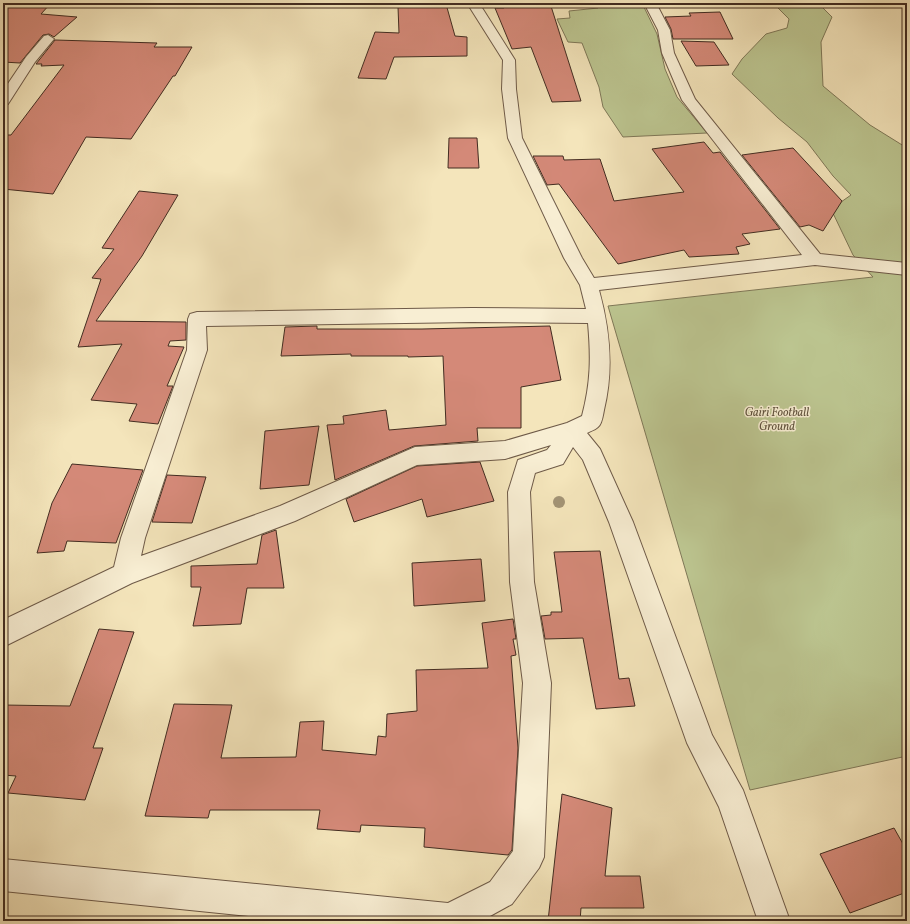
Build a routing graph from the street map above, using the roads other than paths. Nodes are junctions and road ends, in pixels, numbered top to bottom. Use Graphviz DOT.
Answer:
graph roads {
  1 [pos="473,3"];
  2 [pos="650,3"];
  3 [pos="48,39"];
  4 [pos="3,101"];
  5 [pos="815,259"];
  6 [pos="907,269"];
  7 [pos="589,286"];
  8 [pos="597,316"];
  9 [pos="572,430"];
  10 [pos="124,574"];
  11 [pos="3,634"];
  12 [pos="3,875"];
  13 [pos="450,920"];
  14 [pos="774,921"];
  1 -- 7 [label="street"];
  2 -- 5 [label="street"];
  3 -- 4 [label="street"];
  5 -- 6 [label="street"];
  5 -- 7 [label="street"];
  7 -- 8 [label="street"];
  8 -- 9 [label="street"];
  8 -- 10 [label="street"];
  9 -- 10 [label="street"];
  9 -- 13 [label="street"];
  9 -- 14 [label="street"];
  10 -- 11 [label="street"];
  12 -- 13 [label="street"];
}
